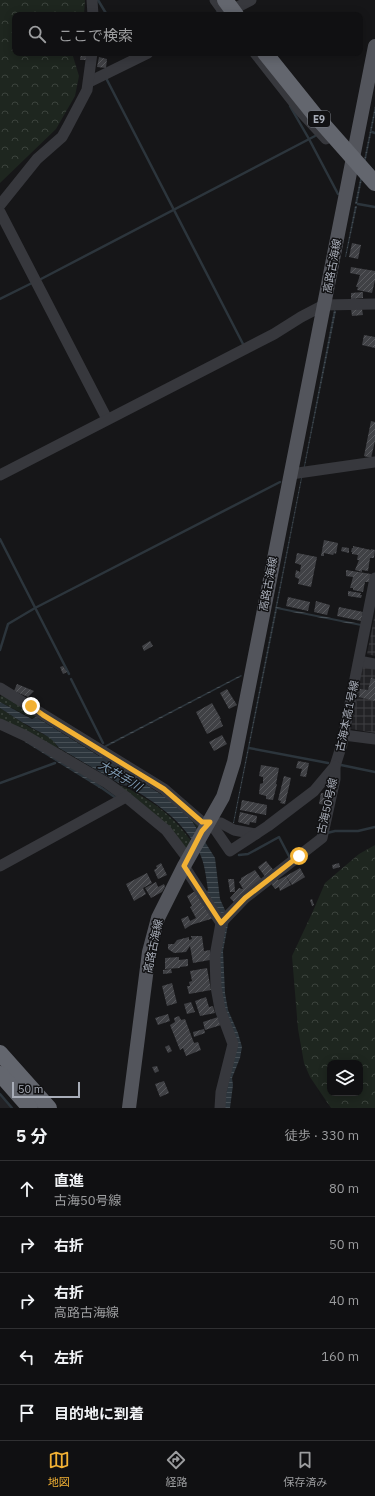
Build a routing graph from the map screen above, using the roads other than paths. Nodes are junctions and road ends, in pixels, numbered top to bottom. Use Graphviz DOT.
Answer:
graph roads {
  1 [pos="92,0"];
  2 [pos="215,0"];
  3 [pos="233,0"];
  4 [pos="251,0"];
  5 [pos="93,12"];
  6 [pos="227,12"];
  7 [pos="242,12"];
  8 [pos="375,46"];
  9 [pos="92,56"];
  10 [pos="142,56"];
  11 [pos="257,56"];
  12 [pos="267,56"];
  13 [pos="275,56"];
  14 [pos="89,82"];
  15 [pos="352,169"];
  16 [pos="375,172"];
  17 [pos="375,183"];
  18 [pos="0,205"];
  19 [pos="0,212"];
  20 [pos="375,304"];
  21 [pos="324,305"];
  22 [pos="107,420"];
  23 [pos="375,462"];
  24 [pos="291,474"];
  25 [pos="0,475"];
  26 [pos="375,578"];
  27 [pos="359,661"];
  28 [pos="375,664"];
  29 [pos="1,690"];
  30 [pos="0,724"];
  31 [pos="344,735"];
  32 [pos="375,739"];
  33 [pos="335,766"];
  34 [pos="126,797"];
  35 [pos="206,826"];
  36 [pos="256,834"];
  37 [pos="188,859"];
  38 [pos="0,866"];
  39 [pos="221,923"];
  40 [pos="0,1053"];
  41 [pos="0,1074"];
  42 [pos="30,1108"];
  43 [pos="49,1108"];
  44 [pos="129,1108"];
  45 [pos="220,1108"];
  1 -- 5 [label="street"];
  2 -- 6 [label="street"];
  3 -- 7 [label="highway"];
  4 -- 6 [label="street"];
  8 -- 15 [label="main road, 高路古海線"];
  9 -- 14 [label="street"];
  10 -- 14 [label="street"];
  11 -- 15 [label="street"];
  12 -- 17 [label="highway, E9, bridge"];
  13 -- 16 [label="highway, E9"];
  14 -- 18 [label="street"];
  15 -- 21 [label="main road, 高路古海線"];
  19 -- 22 [label="street"];
  20 -- 21 [label="street"];
  21 -- 22 [label="street"];
  21 -- 24 [label="main road, 高路古海線"];
  22 -- 25 [label="street"];
  23 -- 24 [label="street"];
  24 -- 35 [label="main road, 高路古海線"];
  26 -- 27 [label="street, 古海本高1号線"];
  27 -- 28 [label="street"];
  27 -- 31 [label="street, 古海本高1号線"];
  29 -- 35 [label="street"];
  30 -- 34 [label="street"];
  31 -- 32 [label="street"];
  31 -- 33 [label="street, 古海本高1号線"];
  33 -- 36 [label="street, 古海本高1号線"];
  33 -- 39 [label="street, 古海50号線"];
  34 -- 37 [label="street"];
  34 -- 38 [label="street"];
  35 -- 36 [label="street"];
  35 -- 36 [label="street, 古海本高1号線"];
  35 -- 37 [label="main road, 高路古海線"];
  37 -- 39 [label="street"];
  37 -- 44 [label="main road, 高路古海線"];
  39 -- 45 [label="street"];
  40 -- 43 [label="highway"];
  41 -- 42 [label="highway"];
}
